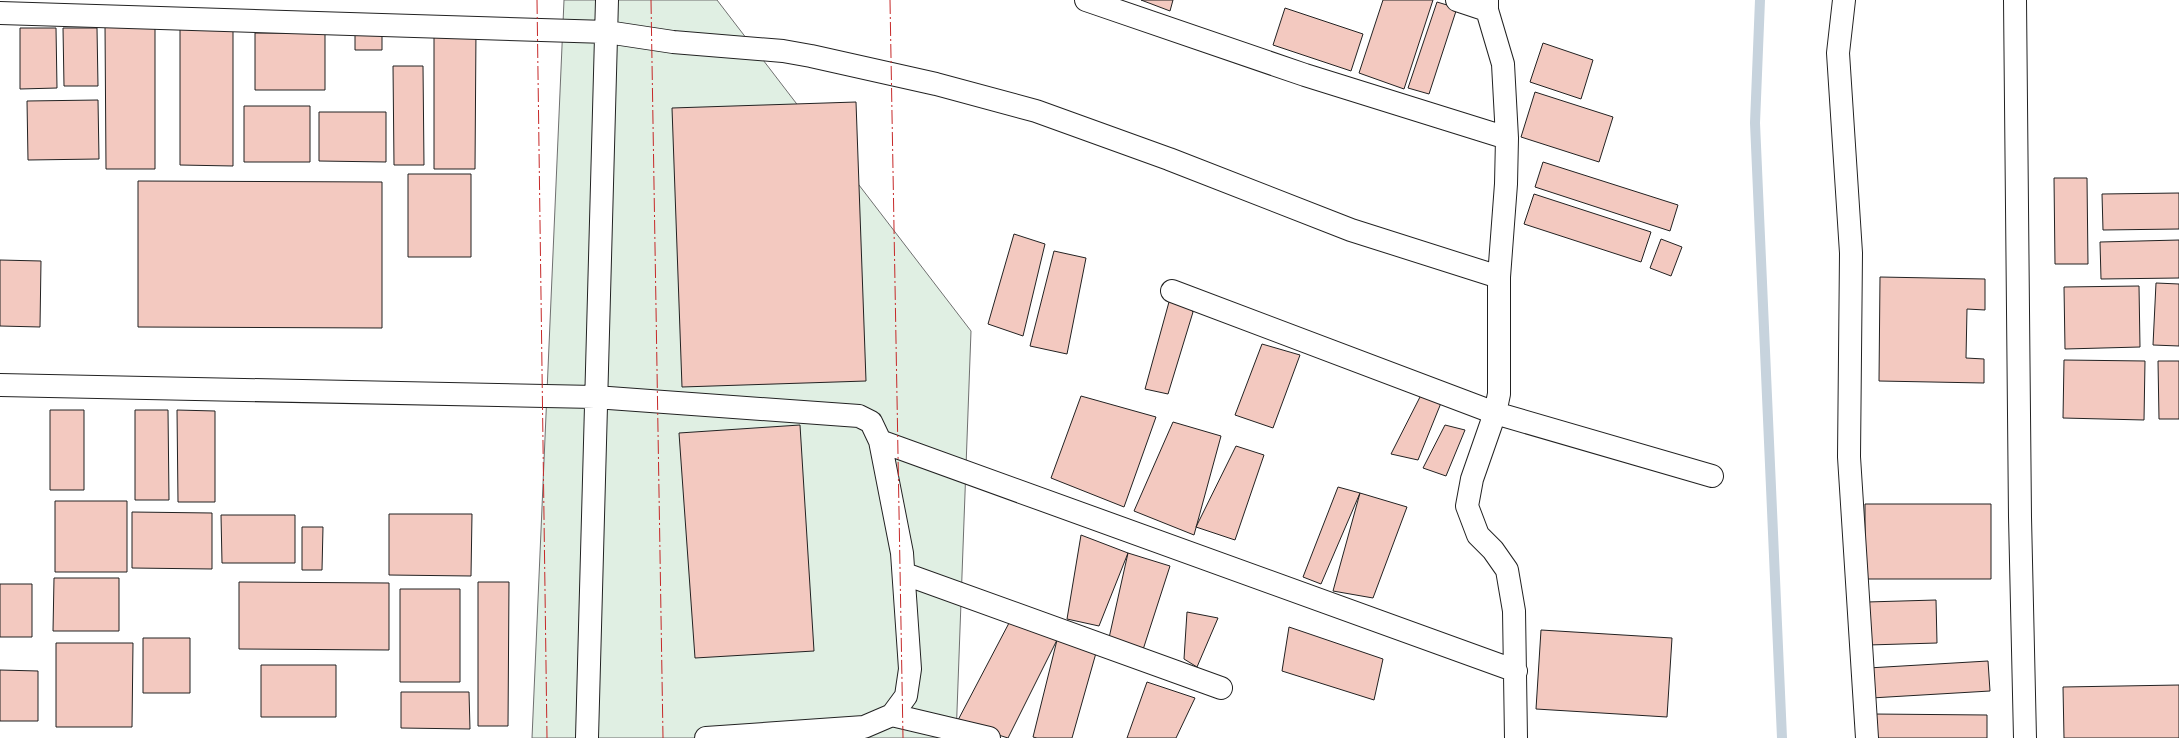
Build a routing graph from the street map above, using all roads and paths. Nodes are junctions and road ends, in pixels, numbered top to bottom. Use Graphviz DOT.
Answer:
graph roads {
  1 [pos="607,0"];
  2 [pos="1086,0"];
  3 [pos="1457,0"];
  4 [pos="1844,0"];
  5 [pos="2015,0"];
  6 [pos="1487,5"];
  7 [pos="0,13"];
  8 [pos="607,32"];
  9 [pos="1507,138"];
  10 [pos="1499,276"];
  11 [pos="1172,291"];
  12 [pos="0,385"];
  13 [pos="595,397"];
  14 [pos="1495,412"];
  15 [pos="880,441"];
  16 [pos="1712,476"];
  17 [pos="904,574"];
  18 [pos="1516,671"];
  19 [pos="1221,688"];
  20 [pos="892,715"];
  21 [pos="587,738"];
  22 [pos="706,738"];
  23 [pos="989,738"];
  24 [pos="1516,738"];
  25 [pos="1867,738"];
  26 [pos="2025,738"];
  1 -- 8 [label="street"];
  2 -- 9 [label="street"];
  3 -- 6 [label="street"];
  4 -- 25 [label="street"];
  5 -- 26 [label="street"];
  6 -- 9 [label="street"];
  7 -- 8 [label="street"];
  8 -- 10 [label="street"];
  8 -- 13 [label="street"];
  9 -- 10 [label="street"];
  10 -- 14 [label="street"];
  11 -- 14 [label="street"];
  12 -- 13 [label="street"];
  13 -- 15 [label="street"];
  13 -- 21 [label="street"];
  14 -- 16 [label="street"];
  14 -- 18 [label="street"];
  15 -- 17 [label="street"];
  15 -- 18 [label="street"];
  17 -- 19 [label="street"];
  17 -- 20 [label="street"];
  18 -- 24 [label="street"];
  20 -- 22 [label="street"];
  20 -- 23 [label="street"];
}
